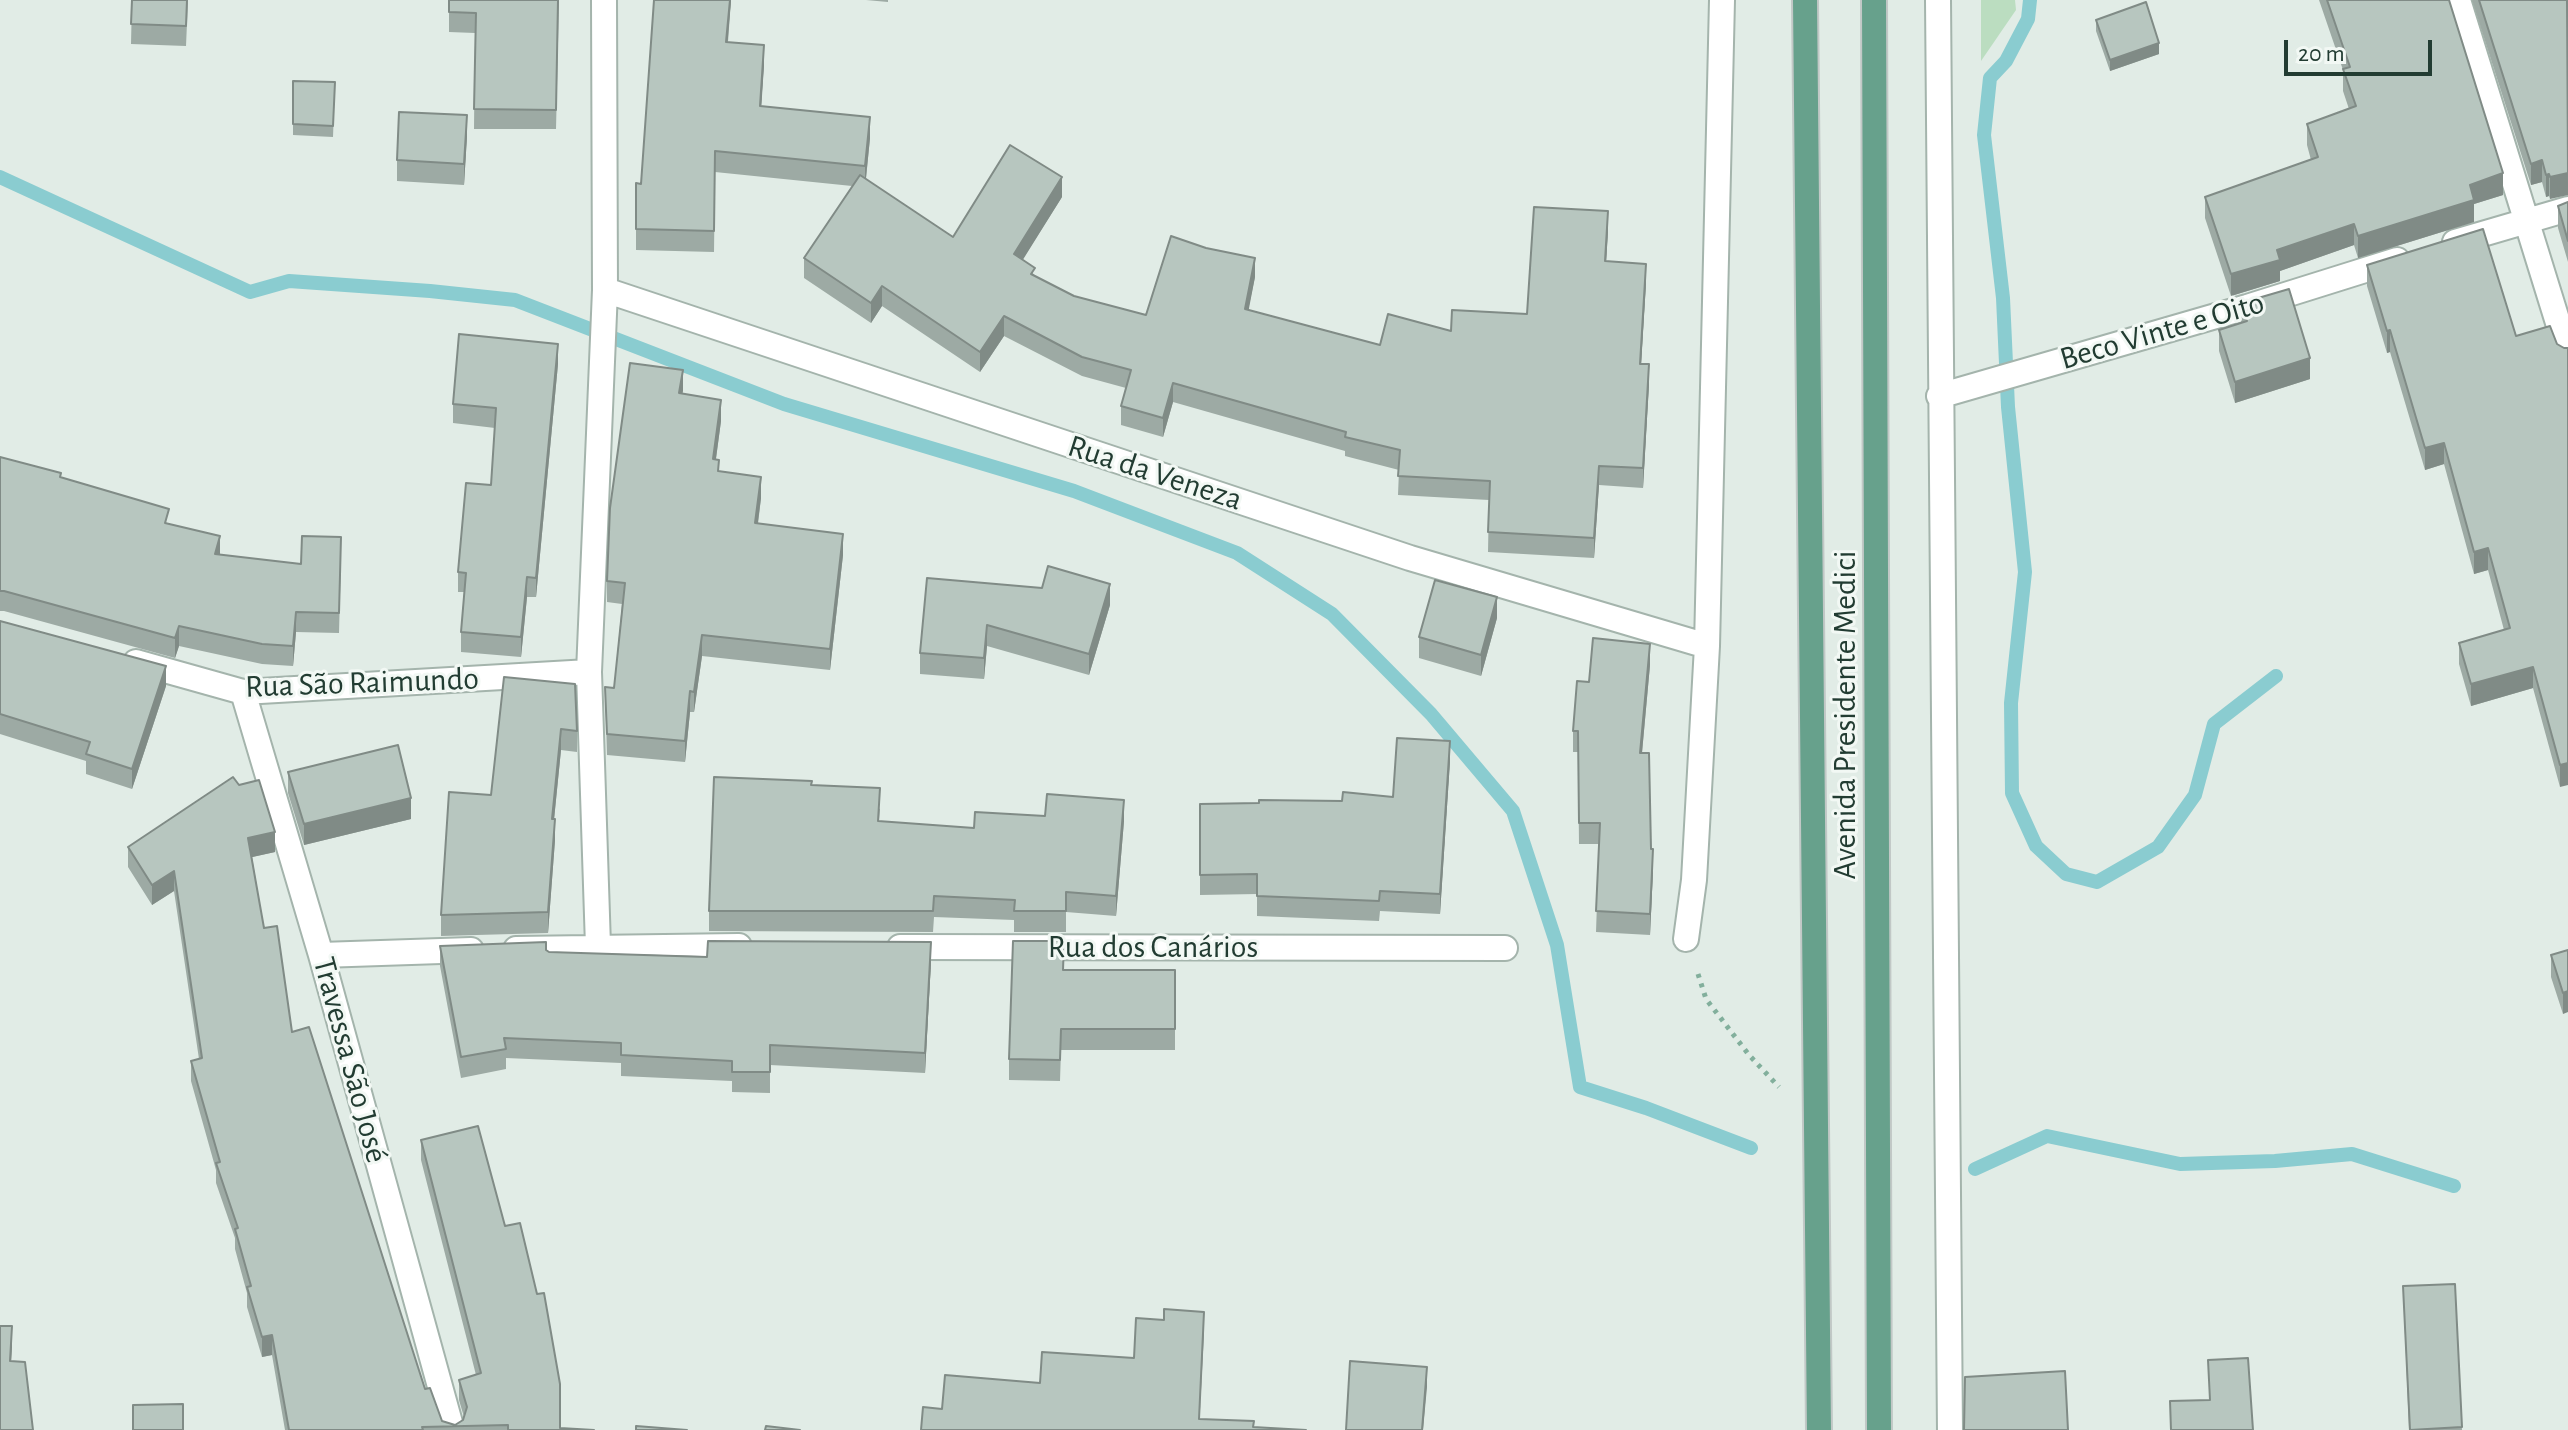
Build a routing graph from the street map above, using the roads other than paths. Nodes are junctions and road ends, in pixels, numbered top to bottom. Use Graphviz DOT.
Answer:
graph roads {
  1 [pos="604,0"];
  2 [pos="1722,0"];
  3 [pos="1805,0"];
  4 [pos="1874,0"];
  5 [pos="1938,0"];
  6 [pos="2458,0"];
  7 [pos="2568,209"];
  8 [pos="2525,221"];
  9 [pos="605,295"];
  10 [pos="2568,355"];
  11 [pos="1939,396"];
  12 [pos="1707,646"];
  13 [pos="106,654"];
  14 [pos="589,672"];
  15 [pos="243,692"];
  16 [pos="1686,939"];
  17 [pos="598,946"];
  18 [pos="757,946"];
  19 [pos="884,947"];
  20 [pos="1505,948"];
  21 [pos="321,955"];
  22 [pos="452,1430"];
  23 [pos="1819,1430"];
  24 [pos="1879,1430"];
  25 [pos="1950,1430"];
  1 -- 9 [label="street"];
  2 -- 12 [label="street"];
  3 -- 23 [label="main road, Avenida Presidente Medici"];
  4 -- 24 [label="main road, Avenida Presidente Medici"];
  5 -- 11 [label="street"];
  6 -- 8 [label="street"];
  7 -- 8 [label="street, Beco Vinte e Oito"];
  8 -- 10 [label="street"];
  8 -- 11 [label="street, Beco Vinte e Oito"];
  9 -- 12 [label="street, Rua da Veneza"];
  9 -- 14 [label="street"];
  11 -- 25 [label="street"];
  12 -- 16 [label="street"];
  13 -- 15 [label="street, Rua São Raimundo"];
  14 -- 15 [label="street, Rua São Raimundo"];
  14 -- 17 [label="street"];
  15 -- 21 [label="street, Travessa São José"];
  17 -- 18 [label="street"];
  17 -- 21 [label="street"];
  19 -- 20 [label="street, Rua dos Canários"];
  21 -- 22 [label="street, Travessa São José"];
}
